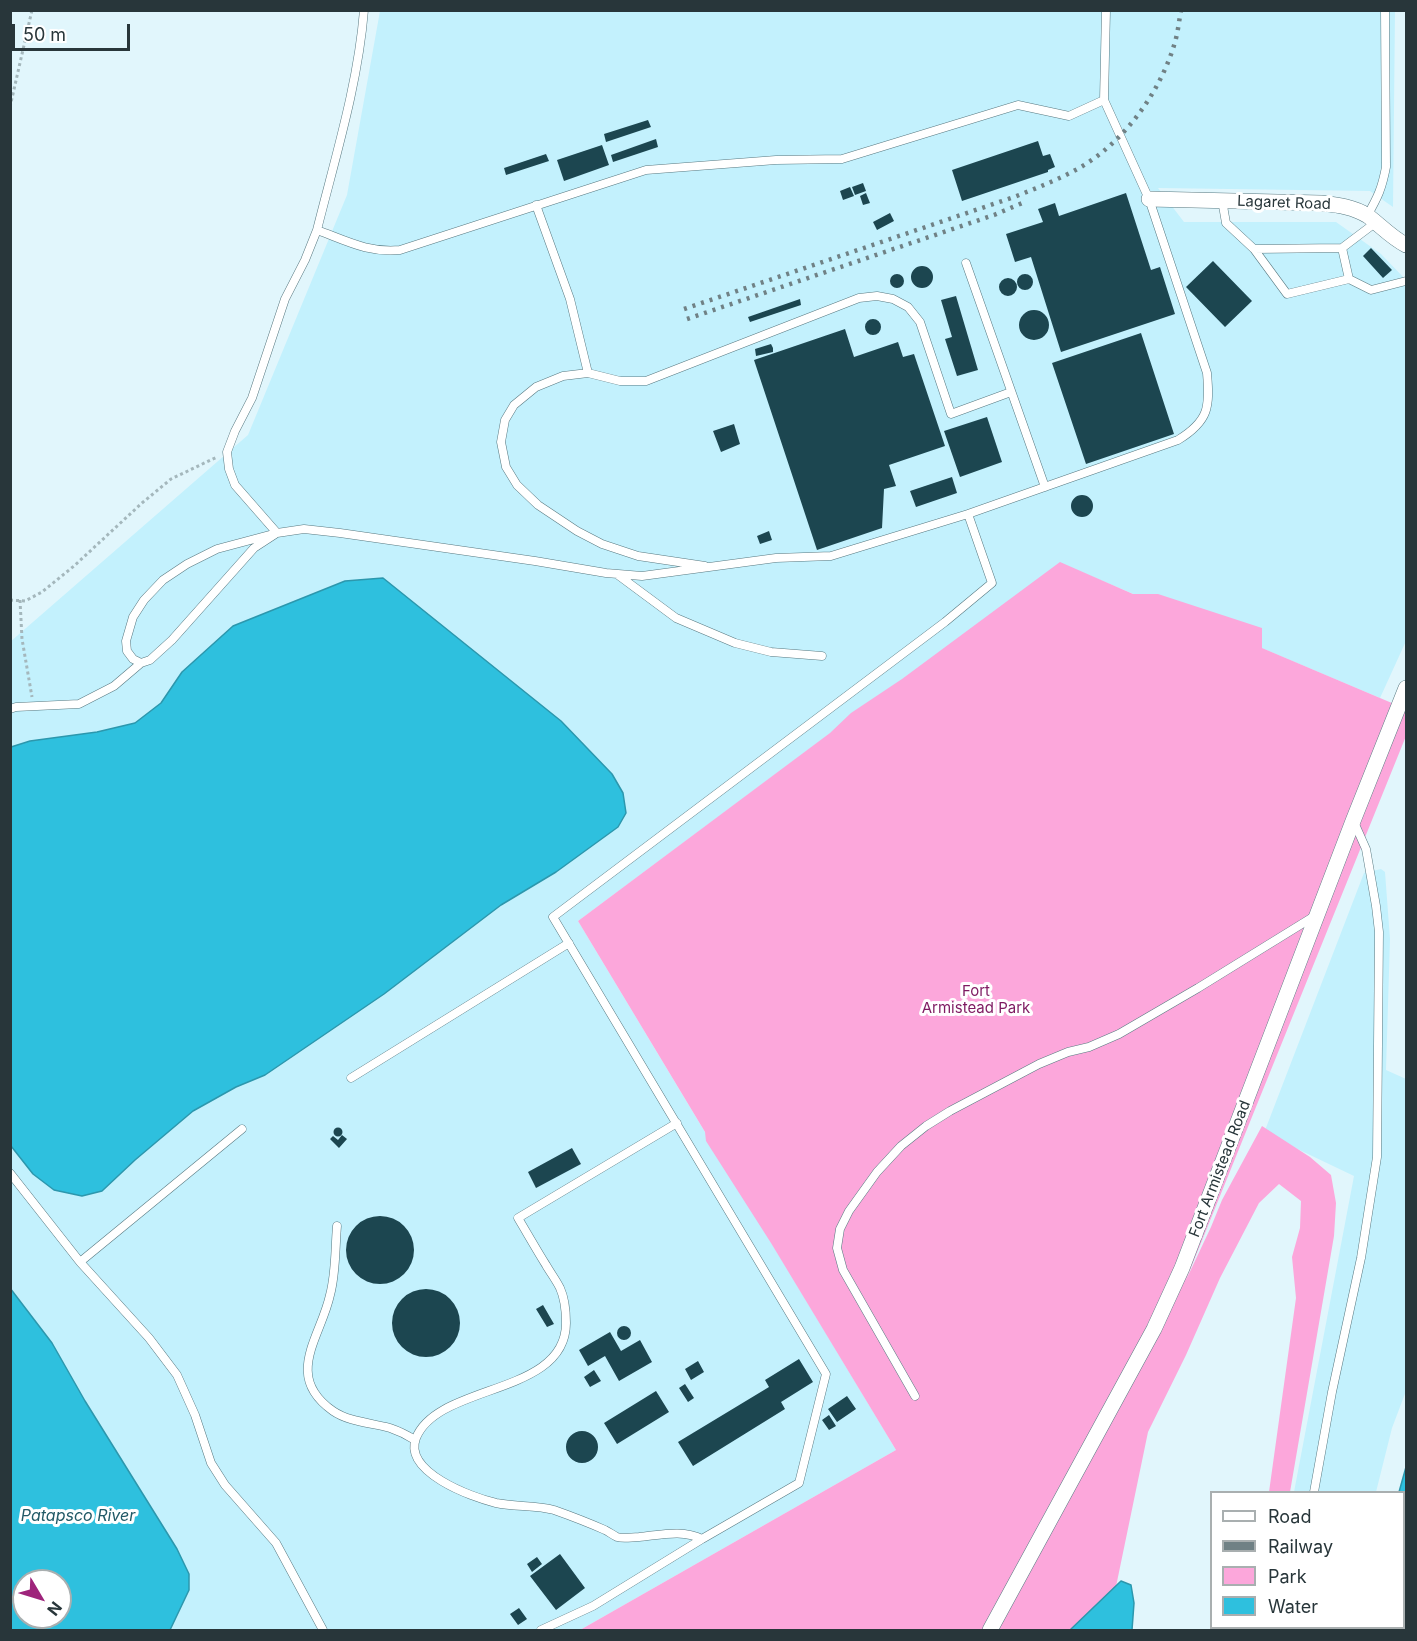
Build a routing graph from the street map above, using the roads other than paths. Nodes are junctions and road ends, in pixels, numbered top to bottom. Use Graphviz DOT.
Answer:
graph roads {
  1 [pos="364,10"];
  2 [pos="1106,10"];
  3 [pos="1385,10"];
  4 [pos="1104,100"];
  5 [pos="1149,198"];
  6 [pos="1222,200"];
  7 [pos="536,205"];
  8 [pos="1371,219"];
  9 [pos="317,230"];
  10 [pos="1407,245"];
  11 [pos="1342,248"];
  12 [pos="1254,249"];
  13 [pos="966,263"];
  14 [pos="1349,279"];
  15 [pos="1407,281"];
  16 [pos="588,373"];
  17 [pos="1011,392"];
  18 [pos="1045,487"];
  19 [pos="968,514"];
  20 [pos="277,533"];
  21 [pos="716,567"];
  22 [pos="617,574"];
  23 [pos="822,656"];
  24 [pos="141,663"];
  25 [pos="1407,688"];
  26 [pos="10,709"];
  27 [pos="1353,821"];
  28 [pos="1317,915"];
  29 [pos="569,943"];
  30 [pos="351,1078"];
  31 [pos="677,1123"];
  32 [pos="242,1129"];
  33 [pos="10,1173"];
  34 [pos="338,1226"];
  35 [pos="80,1262"];
  36 [pos="915,1396"];
  37 [pos="415,1440"];
  38 [pos="1314,1491"];
  39 [pos="702,1539"];
  40 [pos="323,1630"];
  41 [pos="541,1630"];
  42 [pos="990,1630"];
  1 -- 9 [label="lane"];
  2 -- 4 [label="lane"];
  3 -- 8 [label="lane"];
  4 -- 5 [label="lane"];
  4 -- 7 [label="lane"];
  5 -- 6 [label="street, Lagaret Road"];
  5 -- 18 [label="lane"];
  6 -- 8 [label="street, Lagaret Road"];
  6 -- 12 [label="lane"];
  7 -- 9 [label="lane"];
  7 -- 16 [label="lane"];
  8 -- 10 [label="street, Lagaret Road"];
  8 -- 11 [label="lane"];
  9 -- 20 [label="lane"];
  11 -- 12 [label="lane"];
  11 -- 14 [label="lane"];
  12 -- 14 [label="lane"];
  13 -- 17 [label="lane"];
  14 -- 15 [label="lane"];
  16 -- 17 [label="lane"];
  16 -- 21 [label="lane"];
  17 -- 18 [label="lane"];
  18 -- 19 [label="lane"];
  19 -- 21 [label="lane"];
  19 -- 29 [label="lane"];
  20 -- 22 [label="lane"];
  20 -- 24 [label="lane"];
  20 -- 24 [label="lane"];
  21 -- 22 [label="lane"];
  22 -- 23 [label="lane"];
  24 -- 26 [label="lane"];
  25 -- 27 [label="street, Fort Armistead Road"];
  27 -- 28 [label="street, Fort Armistead Road"];
  27 -- 38 [label="lane"];
  28 -- 36 [label="lane"];
  28 -- 42 [label="street, Fort Armistead Road"];
  29 -- 30 [label="lane"];
  29 -- 31 [label="lane"];
  31 -- 37 [label="lane"];
  31 -- 39 [label="lane"];
  32 -- 35 [label="lane"];
  33 -- 35 [label="lane"];
  34 -- 37 [label="lane"];
  35 -- 40 [label="lane"];
  37 -- 39 [label="lane"];
  39 -- 41 [label="lane"];
}
